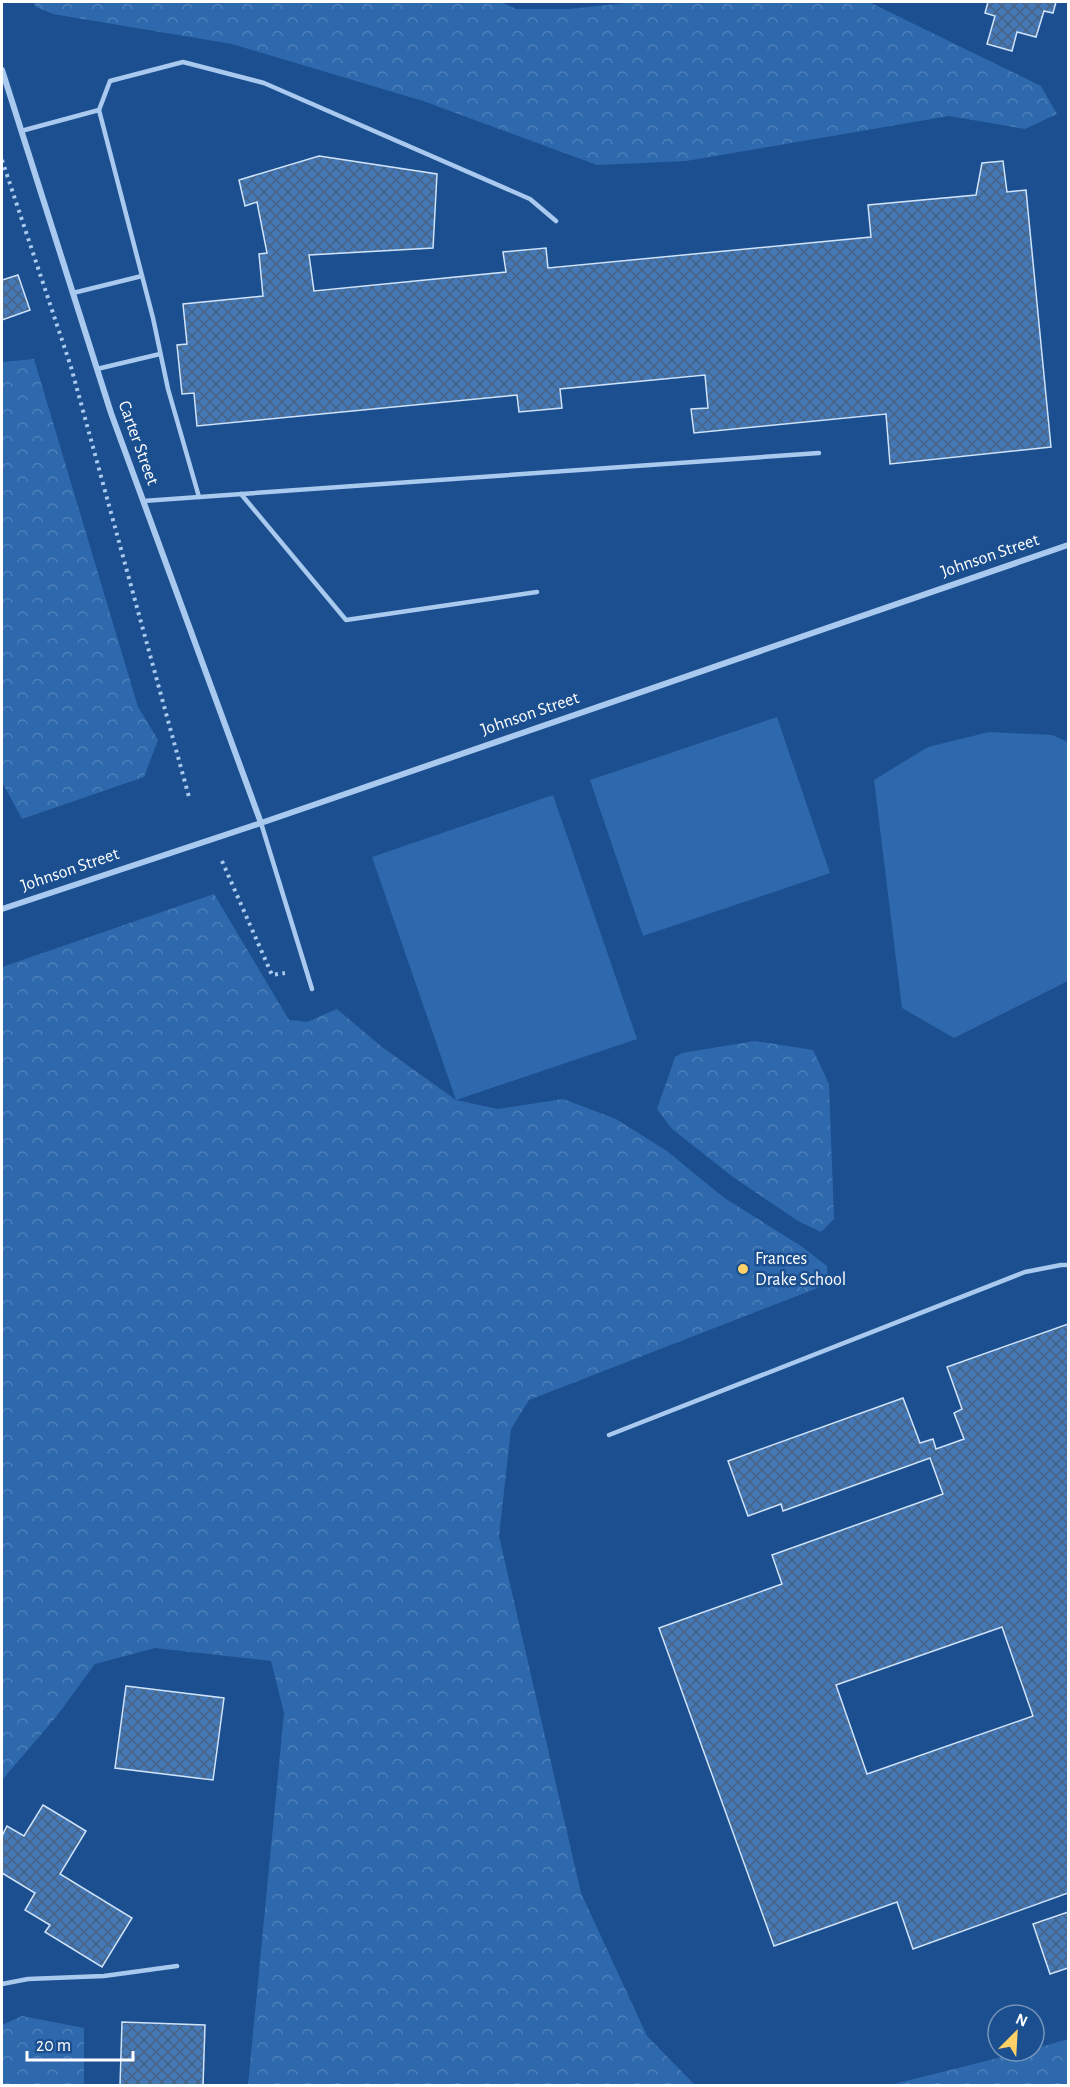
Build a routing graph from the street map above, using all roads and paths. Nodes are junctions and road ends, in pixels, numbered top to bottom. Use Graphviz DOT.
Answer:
graph roads {
  1 [pos="2,70"];
  2 [pos="99,110"];
  3 [pos="21,131"];
  4 [pos="2,160"];
  5 [pos="556,221"];
  6 [pos="142,276"];
  7 [pos="73,293"];
  8 [pos="160,354"];
  9 [pos="97,369"];
  10 [pos="819,453"];
  11 [pos="241,494"];
  12 [pos="199,497"];
  13 [pos="143,501"];
  14 [pos="1068,545"];
  15 [pos="537,592"];
  16 [pos="189,797"];
  17 [pos="261,823"];
  18 [pos="222,861"];
  19 [pos="2,909"];
  20 [pos="293,971"];
  21 [pos="312,989"];
  22 [pos="1068,1265"];
  23 [pos="609,1435"];
  24 [pos="177,1966"];
  25 [pos="2,1984"];
  1 -- 3 [label="street, Carter Street"];
  2 -- 3 [label="lane"];
  2 -- 5 [label="lane"];
  2 -- 6 [label="lane"];
  3 -- 7 [label="street, Carter Street"];
  4 -- 16 [label="path"];
  6 -- 7 [label="lane"];
  6 -- 8 [label="lane"];
  7 -- 9 [label="street, Carter Street"];
  8 -- 9 [label="lane"];
  8 -- 12 [label="lane"];
  9 -- 13 [label="street, Carter Street"];
  10 -- 11 [label="lane"];
  11 -- 12 [label="lane"];
  11 -- 15 [label="lane"];
  12 -- 13 [label="lane"];
  13 -- 17 [label="street, Carter Street"];
  14 -- 17 [label="street, Johnson Street"];
  17 -- 19 [label="street, Johnson Street"];
  17 -- 21 [label="lane"];
  18 -- 20 [label="path"];
  22 -- 23 [label="lane"];
  24 -- 25 [label="lane"];
}
